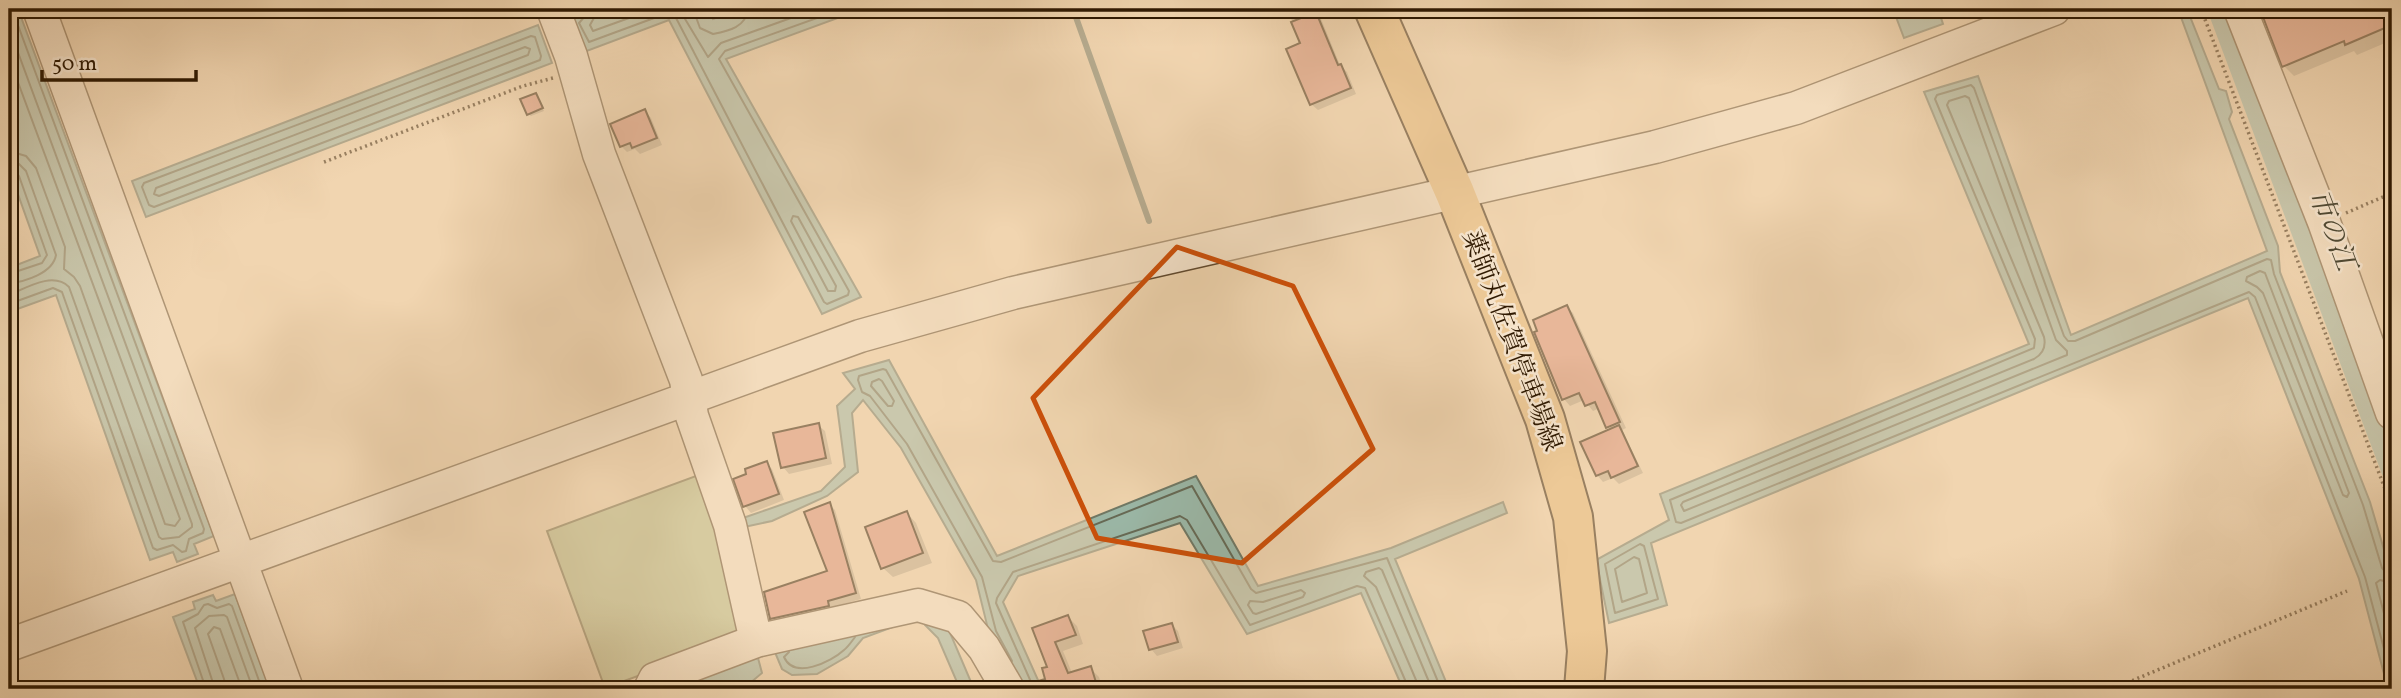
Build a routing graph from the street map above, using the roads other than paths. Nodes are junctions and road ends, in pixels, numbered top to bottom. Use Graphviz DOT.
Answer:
graph roads {
  1 [pos="39,9"];
  2 [pos="552,9"];
  3 [pos="1374,9"];
  4 [pos="2054,9"];
  5 [pos="2240,9"];
  6 [pos="1455,193"];
  7 [pos="689,397"];
  8 [pos="2392,414"];
  9 [pos="241,559"];
  10 [pos="757,641"];
  11 [pos="9,645"];
  12 [pos="287,689"];
  13 [pos="650,689"];
  14 [pos="1009,689"];
  15 [pos="1584,689"];
  1 -- 9 [label="street"];
  2 -- 7 [label="street"];
  3 -- 6 [label="main road, 薬師丸佐賀停車場線"];
  4 -- 6 [label="street"];
  5 -- 8 [label="street"];
  6 -- 7 [label="street"];
  6 -- 15 [label="main road, 薬師丸佐賀停車場線"];
  7 -- 9 [label="street"];
  7 -- 10 [label="street"];
  9 -- 11 [label="street"];
  9 -- 12 [label="street"];
  10 -- 13 [label="street"];
  10 -- 14 [label="street"];
}
